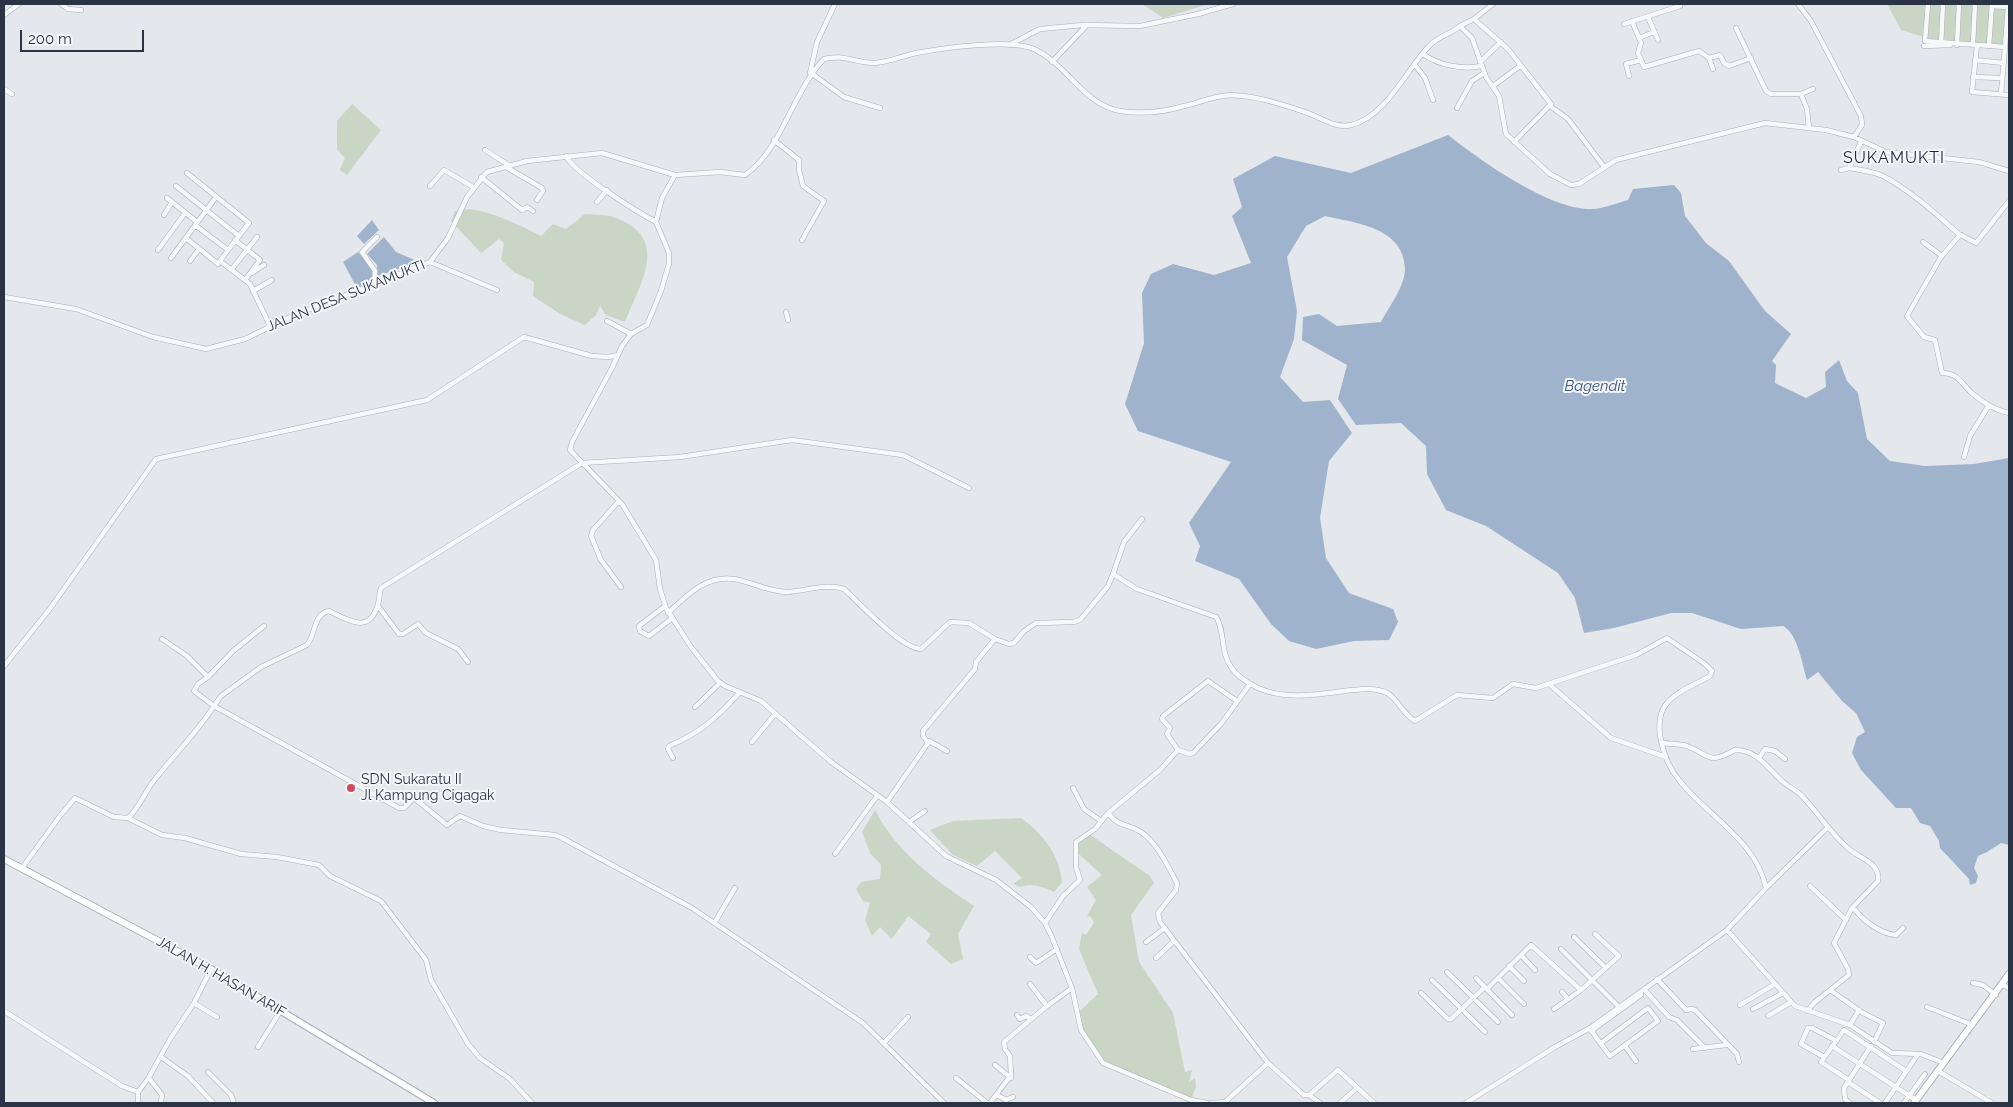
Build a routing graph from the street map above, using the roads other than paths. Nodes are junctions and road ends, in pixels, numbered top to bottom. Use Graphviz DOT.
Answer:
graph roads {
  1 [pos="18,4"];
  2 [pos="61,4"];
  3 [pos="835,4"];
  4 [pos="1233,4"];
  5 [pos="1493,4"];
  6 [pos="1798,4"];
  7 [pos="1928,4"];
  8 [pos="1943,4"];
  9 [pos="1960,4"];
  10 [pos="1975,4"];
  11 [pos="1992,5"];
  12 [pos="1680,6"];
  13 [pos="2009,7"];
  14 [pos="80,10"];
  15 [pos="4,15"];
  16 [pos="1648,16"];
  17 [pos="1474,19"];
  18 [pos="1632,22"];
  19 [pos="1624,24"];
  20 [pos="1087,25"];
  21 [pos="1460,26"];
  22 [pos="1736,28"];
  23 [pos="1654,32"];
  24 [pos="1639,38"];
  25 [pos="2008,38"];
  26 [pos="1019,39"];
  27 [pos="1658,40"];
  28 [pos="1501,42"];
  29 [pos="1924,43"];
  30 [pos="1941,44"];
  31 [pos="1957,44"];
  32 [pos="1007,45"];
  33 [pos="1975,45"];
  34 [pos="1990,45"];
  35 [pos="1022,46"];
  36 [pos="2005,47"];
  37 [pos="1923,52"];
  38 [pos="1423,54"];
  39 [pos="2007,54"];
  40 [pos="1709,58"];
  41 [pos="1751,58"];
  42 [pos="1641,60"];
  43 [pos="1975,60"];
  44 [pos="1051,61"];
  45 [pos="2004,62"];
  46 [pos="1481,64"];
  47 [pos="1415,66"];
  48 [pos="1520,66"];
  49 [pos="1713,69"];
  50 [pos="1484,73"];
  51 [pos="811,74"];
  52 [pos="1629,76"];
  53 [pos="1973,77"];
  54 [pos="2002,78"];
  55 [pos="1493,86"];
  56 [pos="4,89"];
  57 [pos="1813,89"];
  58 [pos="12,94"];
  59 [pos="1801,94"];
  60 [pos="2001,94"];
  61 [pos="2009,95"];
  62 [pos="1433,100"];
  63 [pos="1550,106"];
  64 [pos="880,108"];
  65 [pos="1457,108"];
  66 [pos="1809,128"];
  67 [pos="1854,137"];
  68 [pos="774,140"];
  69 [pos="1514,142"];
  70 [pos="1862,142"];
  71 [pos="485,150"];
  72 [pos="566,156"];
  73 [pos="508,167"];
  74 [pos="1604,168"];
  75 [pos="1849,168"];
  76 [pos="1841,170"];
  77 [pos="2009,171"];
  78 [pos="187,173"];
  79 [pos="675,174"];
  80 [pos="481,177"];
  81 [pos="176,186"];
  82 [pos="430,186"];
  83 [pos="473,188"];
  84 [pos="607,190"];
  85 [pos="216,197"];
  86 [pos="167,198"];
  87 [pos="537,200"];
  88 [pos="2009,201"];
  89 [pos="172,202"];
  90 [pos="597,202"];
  91 [pos="2004,208"];
  92 [pos="206,210"];
  93 [pos="533,211"];
  94 [pos="185,212"];
  95 [pos="2009,212"];
  96 [pos="164,215"];
  97 [pos="656,222"];
  98 [pos="196,223"];
  99 [pos="1961,236"];
  100 [pos="257,237"];
  101 [pos="186,238"];
  102 [pos="237,238"];
  103 [pos="377,238"];
  104 [pos="802,240"];
  105 [pos="1923,242"];
  106 [pos="199,249"];
  107 [pos="158,250"];
  108 [pos="228,250"];
  109 [pos="247,250"];
  110 [pos="1942,256"];
  111 [pos="171,258"];
  112 [pos="220,260"];
  113 [pos="190,262"];
  114 [pos="430,262"];
  115 [pos="264,265"];
  116 [pos="232,269"];
  117 [pos="247,277"];
  118 [pos="272,280"];
  119 [pos="374,285"];
  120 [pos="497,290"];
  121 [pos="253,291"];
  122 [pos="4,297"];
  123 [pos="786,312"];
  124 [pos="788,319"];
  125 [pos="608,321"];
  126 [pos="270,326"];
  127 [pos="631,334"];
  128 [pos="619,354"];
  129 [pos="1989,405"];
  130 [pos="2009,413"];
  131 [pos="1964,457"];
  132 [pos="582,463"];
  133 [pos="969,488"];
  134 [pos="620,501"];
  135 [pos="1142,519"];
  136 [pos="1113,574"];
  137 [pos="621,587"];
  138 [pos="378,606"];
  139 [pos="665,606"];
  140 [pos="668,613"];
  141 [pos="671,619"];
  142 [pos="264,626"];
  143 [pos="994,638"];
  144 [pos="162,639"];
  145 [pos="468,662"];
  146 [pos="4,666"];
  147 [pos="208,677"];
  148 [pos="720,683"];
  149 [pos="1250,684"];
  150 [pos="1549,684"];
  151 [pos="740,692"];
  152 [pos="1237,701"];
  153 [pos="214,706"];
  154 [pos="695,707"];
  155 [pos="775,714"];
  156 [pos="752,742"];
  157 [pos="928,743"];
  158 [pos="1663,743"];
  159 [pos="1178,750"];
  160 [pos="947,751"];
  161 [pos="1666,757"];
  162 [pos="673,758"];
  163 [pos="1759,758"];
  164 [pos="1785,759"];
  165 [pos="1073,788"];
  166 [pos="877,796"];
  167 [pos="886,802"];
  168 [pos="925,811"];
  169 [pos="1108,813"];
  170 [pos="128,818"];
  171 [pos="1101,821"];
  172 [pos="908,822"];
  173 [pos="1827,828"];
  174 [pos="835,854"];
  175 [pos="4,859"];
  176 [pos="22,868"];
  177 [pos="1810,886"];
  178 [pos="735,888"];
  179 [pos="1766,888"];
  180 [pos="1853,906"];
  181 [pos="1846,920"];
  182 [pos="715,922"];
  183 [pos="1045,923"];
  184 [pos="1165,928"];
  185 [pos="1903,928"];
  186 [pos="1727,930"];
  187 [pos="1595,934"];
  188 [pos="1574,938"];
  189 [pos="1174,941"];
  190 [pos="1146,942"];
  191 [pos="1561,949"];
  192 [pos="1057,950"];
  193 [pos="1521,955"];
  194 [pos="1030,957"];
  195 [pos="1156,958"];
  196 [pos="1510,966"];
  197 [pos="1606,968"];
  198 [pos="211,969"];
  199 [pos="1535,970"];
  200 [pos="1447,972"];
  201 [pos="2009,974"];
  202 [pos="1476,978"];
  203 [pos="1498,978"];
  204 [pos="1593,979"];
  205 [pos="1658,979"];
  206 [pos="1432,980"];
  207 [pos="1524,980"];
  208 [pos="1973,983"];
  209 [pos="1030,984"];
  210 [pos="1775,984"];
  211 [pos="2006,986"];
  212 [pos="1072,988"];
  213 [pos="1486,988"];
  214 [pos="1581,990"];
  215 [pos="1830,990"];
  216 [pos="1641,991"];
  217 [pos="1562,992"];
  218 [pos="1421,993"];
  219 [pos="1783,993"];
  220 [pos="1996,994"];
  221 [pos="1473,998"];
  222 [pos="1568,999"];
  223 [pos="1792,1002"];
  224 [pos="194,1003"];
  225 [pos="1524,1004"];
  226 [pos="1740,1005"];
  227 [pos="1046,1006"];
  228 [pos="1618,1006"];
  229 [pos="1927,1007"];
  230 [pos="1462,1009"];
  231 [pos="1554,1009"];
  232 [pos="1752,1009"];
  233 [pos="281,1010"];
  234 [pos="1686,1010"];
  235 [pos="1859,1010"];
  236 [pos="4,1011"];
  237 [pos="1807,1011"];
  238 [pos="1017,1015"];
  239 [pos="1512,1015"];
  240 [pos="1768,1016"];
  241 [pos="217,1017"];
  242 [pos="908,1017"];
  243 [pos="1031,1019"];
  244 [pos="1677,1020"];
  245 [pos="1498,1022"];
  246 [pos="1850,1025"];
  247 [pos="1973,1025"];
  248 [pos="1591,1029"];
  249 [pos="1484,1032"];
  250 [pos="1836,1040"];
  251 [pos="884,1043"];
  252 [pos="1601,1043"];
  253 [pos="1873,1044"];
  254 [pos="1726,1045"];
  255 [pos="1625,1046"];
  256 [pos="1832,1046"];
  257 [pos="258,1047"];
  258 [pos="1693,1048"];
  259 [pos="1705,1048"];
  260 [pos="1918,1054"];
  261 [pos="161,1057"];
  262 [pos="1738,1058"];
  263 [pos="1824,1058"];
  264 [pos="1636,1061"];
  265 [pos="1268,1063"];
  266 [pos="1861,1063"];
  267 [pos="1944,1063"];
  268 [pos="995,1065"];
  269 [pos="1938,1070"];
  270 [pos="1906,1071"];
  271 [pos="208,1072"];
  272 [pos="1925,1074"];
  273 [pos="149,1078"];
  274 [pos="956,1078"];
  275 [pos="1010,1078"];
  276 [pos="1848,1081"];
  277 [pos="1896,1087"];
  278 [pos="1357,1088"];
  279 [pos="138,1092"];
  280 [pos="997,1095"];
  281 [pos="1309,1095"];
  282 [pos="1910,1095"];
  283 [pos="1013,1097"];
  284 [pos="1226,1102"];
  285 [pos="1915,1102"];
  286 [pos="138,1103"];
  287 [pos="161,1103"];
  288 [pos="213,1103"];
  289 [pos="234,1103"];
  290 [pos="434,1103"];
  291 [pos="532,1103"];
  292 [pos="944,1103"];
  293 [pos="989,1103"];
  294 [pos="1207,1103"];
  295 [pos="1211,1103"];
  296 [pos="1320,1103"];
  297 [pos="1340,1103"];
  298 [pos="1374,1103"];
  299 [pos="1466,1103"];
  300 [pos="1850,1103"];
  301 [pos="1880,1103"];
  302 [pos="1885,1103"];
  303 [pos="1904,1103"];
  304 [pos="1992,1103"];
  1 -- 15 [label="street"];
  2 -- 14 [label="street"];
  3 -- 51 [label="street"];
  4 -- 20 [label="street"];
  5 -- 17 [label="street"];
  6 -- 67 [label="street"];
  7 -- 29 [label="street"];
  8 -- 30 [label="street"];
  9 -- 31 [label="street"];
  10 -- 33 [label="street"];
  11 -- 13 [label="street"];
  11 -- 34 [label="street"];
  12 -- 16 [label="street"];
  13 -- 25 [label="street"];
  16 -- 18 [label="street"];
  16 -- 23 [label="street"];
  17 -- 21 [label="street"];
  17 -- 28 [label="street"];
  18 -- 19 [label="street"];
  18 -- 24 [label="street"];
  20 -- 26 [label="street"];
  20 -- 44 [label="street"];
  21 -- 38 [label="street"];
  21 -- 46 [label="street"];
  22 -- 41 [label="street"];
  23 -- 24 [label="street"];
  23 -- 27 [label="street"];
  24 -- 42 [label="street"];
  25 -- 36 [label="street"];
  26 -- 32 [label="street"];
  26 -- 35 [label="street"];
  28 -- 46 [label="street"];
  28 -- 48 [label="street"];
  29 -- 30 [label="street"];
  29 -- 37 [label="street"];
  30 -- 31 [label="street"];
  31 -- 33 [label="street"];
  32 -- 35 [label="street"];
  32 -- 51 [label="street"];
  33 -- 34 [label="street"];
  33 -- 43 [label="street"];
  34 -- 36 [label="street"];
  35 -- 44 [label="street"];
  36 -- 39 [label="street"];
  38 -- 46 [label="street"];
  38 -- 47 [label="street"];
  39 -- 45 [label="street"];
  40 -- 41 [label="street"];
  40 -- 42 [label="street"];
  40 -- 49 [label="street"];
  41 -- 59 [label="street"];
  42 -- 52 [label="street"];
  43 -- 45 [label="street"];
  43 -- 53 [label="street"];
  44 -- 47 [label="street"];
  45 -- 54 [label="street"];
  46 -- 50 [label="street"];
  47 -- 62 [label="street"];
  48 -- 55 [label="street"];
  48 -- 63 [label="street"];
  50 -- 55 [label="street"];
  50 -- 65 [label="street"];
  51 -- 64 [label="street"];
  51 -- 68 [label="street"];
  53 -- 54 [label="street"];
  53 -- 60 [label="street"];
  54 -- 60 [label="street"];
  55 -- 69 [label="street"];
  56 -- 58 [label="street"];
  57 -- 59 [label="street"];
  59 -- 66 [label="street"];
  60 -- 61 [label="street"];
  63 -- 69 [label="street"];
  63 -- 74 [label="street"];
  66 -- 67 [label="street"];
  66 -- 74 [label="street"];
  67 -- 70 [label="street"];
  68 -- 79 [label="street"];
  68 -- 104 [label="street"];
  69 -- 74 [label="street"];
  70 -- 75 [label="street"];
  70 -- 77 [label="street"];
  71 -- 73 [label="street"];
  72 -- 73 [label="street"];
  72 -- 79 [label="street"];
  72 -- 84 [label="street"];
  73 -- 80 [label="street"];
  73 -- 87 [label="street"];
  75 -- 76 [label="street"];
  75 -- 99 [label="street"];
  78 -- 85 [label="street"];
  79 -- 97 [label="street"];
  80 -- 83 [label="street, JALAN DESA SUKAMUKTI"];
  80 -- 93 [label="street"];
  81 -- 92 [label="street"];
  82 -- 83 [label="street"];
  83 -- 114 [label="street, JALAN DESA SUKAMUKTI"];
  84 -- 90 [label="street"];
  84 -- 97 [label="street"];
  85 -- 92 [label="street"];
  85 -- 102 [label="street"];
  86 -- 89 [label="street"];
  88 -- 91 [label="street"];
  89 -- 94 [label="street"];
  89 -- 96 [label="street"];
  91 -- 95 [label="street"];
  91 -- 99 [label="street"];
  92 -- 98 [label="street"];
  92 -- 102 [label="street"];
  94 -- 98 [label="street"];
  94 -- 107 [label="street"];
  97 -- 127 [label="street"];
  98 -- 101 [label="street"];
  98 -- 108 [label="street"];
  99 -- 110 [label="street"];
  100 -- 109 [label="street"];
  101 -- 106 [label="street"];
  101 -- 111 [label="street"];
  102 -- 108 [label="street"];
  102 -- 109 [label="street"];
  103 -- 119 [label="street"];
  105 -- 110 [label="street"];
  106 -- 112 [label="street"];
  106 -- 113 [label="street"];
  108 -- 112 [label="street"];
  109 -- 116 [label="street"];
  109 -- 117 [label="street"];
  110 -- 129 [label="street"];
  112 -- 116 [label="street"];
  114 -- 119 [label="street, JALAN DESA SUKAMUKTI"];
  114 -- 120 [label="street"];
  115 -- 117 [label="street"];
  116 -- 117 [label="street"];
  117 -- 121 [label="street"];
  118 -- 121 [label="street"];
  119 -- 126 [label="street, JALAN DESA SUKAMUKTI"];
  121 -- 126 [label="street"];
  122 -- 126 [label="street, JALAN DESA SUKAMUKTI"];
  123 -- 124 [label="street"];
  125 -- 127 [label="street"];
  127 -- 128 [label="street"];
  128 -- 132 [label="street"];
  128 -- 146 [label="street"];
  129 -- 130 [label="street"];
  129 -- 131 [label="street"];
  132 -- 133 [label="street"];
  132 -- 134 [label="street"];
  132 -- 138 [label="street"];
  134 -- 137 [label="street"];
  134 -- 139 [label="street"];
  135 -- 136 [label="street"];
  136 -- 143 [label="street"];
  136 -- 149 [label="street"];
  138 -- 145 [label="street"];
  138 -- 153 [label="street"];
  139 -- 140 [label="street"];
  139 -- 141 [label="street"];
  140 -- 141 [label="street"];
  140 -- 143 [label="street"];
  141 -- 148 [label="street"];
  142 -- 147 [label="street"];
  143 -- 157 [label="street"];
  144 -- 147 [label="street"];
  147 -- 153 [label="street"];
  148 -- 151 [label="street"];
  148 -- 154 [label="street"];
  149 -- 150 [label="street"];
  149 -- 152 [label="street"];
  150 -- 158 [label="street"];
  150 -- 161 [label="street"];
  151 -- 155 [label="street"];
  151 -- 162 [label="street"];
  152 -- 159 [label="street"];
  152 -- 159 [label="street"];
  153 -- 170 [label="street"];
  153 -- 182 [label="street"];
  155 -- 156 [label="street"];
  155 -- 166 [label="street"];
  157 -- 160 [label="street"];
  157 -- 167 [label="street"];
  158 -- 161 [label="street"];
  158 -- 163 [label="street"];
  159 -- 169 [label="street"];
  161 -- 179 [label="street"];
  163 -- 164 [label="street"];
  163 -- 173 [label="street"];
  165 -- 171 [label="street"];
  166 -- 167 [label="street"];
  166 -- 174 [label="street"];
  167 -- 172 [label="street"];
  168 -- 172 [label="street"];
  169 -- 171 [label="street"];
  169 -- 184 [label="street"];
  170 -- 176 [label="street"];
  170 -- 291 [label="street"];
  171 -- 183 [label="street"];
  172 -- 183 [label="street"];
  173 -- 179 [label="street"];
  173 -- 180 [label="street"];
  175 -- 176 [label="main road, JALAN H. HASAN ARIF"];
  176 -- 198 [label="main road, JALAN H. HASAN ARIF"];
  177 -- 181 [label="street"];
  178 -- 182 [label="street"];
  179 -- 186 [label="street"];
  180 -- 181 [label="street"];
  180 -- 185 [label="street"];
  181 -- 215 [label="street"];
  182 -- 251 [label="street"];
  183 -- 192 [label="street"];
  184 -- 189 [label="street"];
  184 -- 190 [label="street"];
  186 -- 205 [label="street"];
  186 -- 210 [label="street"];
  187 -- 197 [label="street"];
  188 -- 197 [label="street"];
  189 -- 195 [label="street"];
  189 -- 265 [label="street"];
  191 -- 204 [label="street"];
  192 -- 194 [label="street"];
  192 -- 212 [label="street"];
  193 -- 196 [label="street"];
  193 -- 199 [label="street"];
  193 -- 214 [label="street"];
  196 -- 203 [label="street"];
  196 -- 207 [label="street"];
  197 -- 204 [label="street"];
  198 -- 224 [label="street"];
  198 -- 233 [label="main road, JALAN H. HASAN ARIF"];
  200 -- 221 [label="street"];
  201 -- 211 [label="main road"];
  202 -- 213 [label="street"];
  203 -- 213 [label="street"];
  203 -- 225 [label="street"];
  204 -- 214 [label="street"];
  204 -- 228 [label="street"];
  205 -- 216 [label="street"];
  205 -- 234 [label="street"];
  206 -- 230 [label="street"];
  208 -- 220 [label="street"];
  209 -- 227 [label="street"];
  210 -- 219 [label="street"];
  210 -- 226 [label="street"];
  211 -- 220 [label="main road"];
  212 -- 227 [label="street"];
  212 -- 294 [label="street"];
  213 -- 221 [label="street"];
  213 -- 239 [label="street"];
  214 -- 222 [label="street"];
  215 -- 235 [label="street"];
  215 -- 237 [label="street"];
  216 -- 228 [label="street"];
  216 -- 244 [label="street"];
  216 -- 248 [label="street"];
  217 -- 222 [label="street"];
  218 -- 230 [label="street"];
  219 -- 223 [label="street"];
  219 -- 232 [label="street"];
  220 -- 247 [label="main road"];
  221 -- 230 [label="street"];
  221 -- 245 [label="street"];
  222 -- 231 [label="street"];
  223 -- 237 [label="street"];
  223 -- 240 [label="street"];
  224 -- 241 [label="street"];
  224 -- 261 [label="street"];
  227 -- 243 [label="street"];
  228 -- 248 [label="street"];
  229 -- 247 [label="street"];
  230 -- 249 [label="street"];
  233 -- 257 [label="street"];
  233 -- 290 [label="main road, JALAN H. HASAN ARIF"];
  234 -- 244 [label="street"];
  234 -- 254 [label="street"];
  235 -- 246 [label="street"];
  235 -- 253 [label="street"];
  236 -- 279 [label="street"];
  237 -- 246 [label="street"];
  238 -- 243 [label="street"];
  242 -- 251 [label="street"];
  243 -- 275 [label="street"];
  244 -- 259 [label="street"];
  246 -- 253 [label="street"];
  247 -- 267 [label="main road"];
  248 -- 252 [label="street"];
  248 -- 299 [label="street"];
  250 -- 253 [label="street"];
  250 -- 256 [label="street"];
  250 -- 263 [label="street"];
  251 -- 292 [label="street"];
  252 -- 255 [label="street"];
  252 -- 255 [label="street"];
  253 -- 260 [label="street"];
  253 -- 266 [label="street"];
  253 -- 270 [label="street"];
  254 -- 259 [label="street"];
  254 -- 262 [label="street"];
  255 -- 264 [label="street"];
  256 -- 263 [label="street"];
  256 -- 266 [label="street"];
  258 -- 259 [label="street"];
  260 -- 267 [label="street"];
  260 -- 270 [label="street"];
  261 -- 273 [label="street"];
  261 -- 288 [label="street"];
  263 -- 276 [label="street"];
  265 -- 281 [label="street"];
  265 -- 284 [label="street"];
  266 -- 276 [label="street"];
  266 -- 277 [label="street"];
  267 -- 269 [label="main road"];
  268 -- 275 [label="street"];
  269 -- 285 [label="main road"];
  269 -- 304 [label="street"];
  270 -- 277 [label="street"];
  271 -- 289 [label="street"];
  272 -- 282 [label="street"];
  273 -- 279 [label="street"];
  273 -- 287 [label="street"];
  274 -- 293 [label="street"];
  275 -- 280 [label="street"];
  276 -- 300 [label="street"];
  276 -- 301 [label="street"];
  277 -- 282 [label="street"];
  277 -- 302 [label="street"];
  278 -- 281 [label="street"];
  278 -- 297 [label="street"];
  278 -- 298 [label="street"];
  279 -- 286 [label="street"];
  280 -- 283 [label="street"];
  280 -- 293 [label="street"];
  281 -- 296 [label="street"];
  282 -- 285 [label="street"];
  282 -- 303 [label="street"];
  284 -- 295 [label="street"];
}
